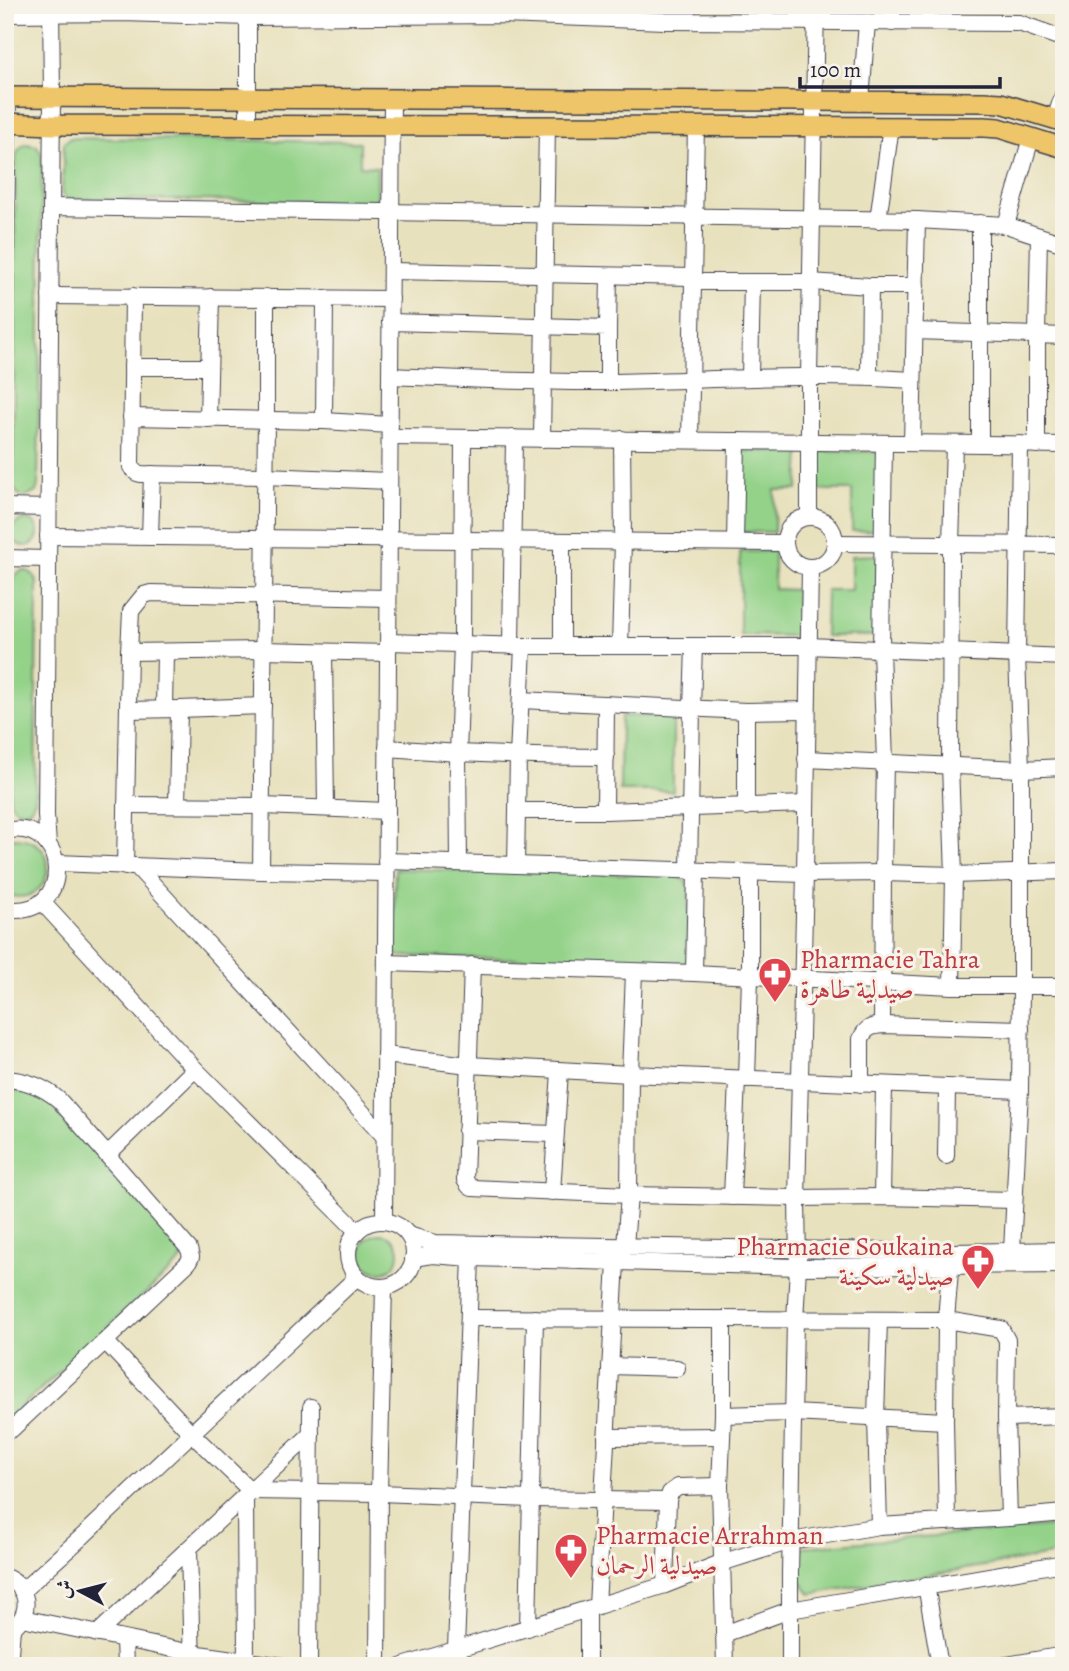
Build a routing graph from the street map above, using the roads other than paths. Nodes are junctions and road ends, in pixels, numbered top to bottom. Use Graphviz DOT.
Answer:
graph roads {
  1 [pos="892,5"];
  2 [pos="51,9"];
  3 [pos="345,10"];
  4 [pos="502,10"];
  5 [pos="248,11"];
  6 [pos="424,11"];
  7 [pos="665,13"];
  8 [pos="816,13"];
  9 [pos="5,14"];
  10 [pos="743,14"];
  11 [pos="867,22"];
  12 [pos="892,23"];
  13 [pos="1064,39"];
  14 [pos="1064,92"];
  15 [pos="6,97"];
  16 [pos="52,97"];
  17 [pos="392,98"];
  18 [pos="248,99"];
  19 [pos="813,101"];
  20 [pos="861,101"];
  21 [pos="1059,121"];
  22 [pos="6,123"];
  23 [pos="392,124"];
  24 [pos="52,125"];
  25 [pos="248,125"];
  26 [pos="547,125"];
  27 [pos="696,125"];
  28 [pos="813,126"];
  29 [pos="891,126"];
  30 [pos="1031,138"];
  31 [pos="1064,148"];
  32 [pos="51,208"];
  33 [pos="391,212"];
  34 [pos="546,214"];
  35 [pos="694,216"];
  36 [pos="812,220"];
  37 [pos="878,220"];
  38 [pos="917,220"];
  39 [pos="980,223"];
  40 [pos="1006,225"];
  41 [pos="1039,236"];
  42 [pos="1064,244"];
  43 [pos="391,271"];
  44 [pos="545,274"];
  45 [pos="609,276"];
  46 [pos="5,279"];
  47 [pos="692,279"];
  48 [pos="752,282"];
  49 [pos="811,282"];
  50 [pos="870,286"];
  51 [pos="916,286"];
  52 [pos="50,296"];
  53 [pos="133,296"];
  54 [pos="211,297"];
  55 [pos="266,298"];
  56 [pos="325,298"];
  57 [pos="391,299"];
  58 [pos="5,307"];
  59 [pos="390,322"];
  60 [pos="544,327"];
  61 [pos="608,328"];
  62 [pos="915,331"];
  63 [pos="981,333"];
  64 [pos="1037,335"];
  65 [pos="1064,336"];
  66 [pos="132,366"];
  67 [pos="209,367"];
  68 [pos="390,376"];
  69 [pos="809,376"];
  70 [pos="750,377"];
  71 [pos="869,377"];
  72 [pos="691,380"];
  73 [pos="914,380"];
  74 [pos="543,382"];
  75 [pos="608,382"];
  76 [pos="131,417"];
  77 [pos="208,419"];
  78 [pos="266,420"];
  79 [pos="324,421"];
  80 [pos="390,431"];
  81 [pos="463,438"];
  82 [pos="514,438"];
  83 [pos="542,439"];
  84 [pos="622,439"];
  85 [pos="690,440"];
  86 [pos="737,441"];
  87 [pos="809,442"];
  88 [pos="884,443"];
  89 [pos="912,443"];
  90 [pos="954,443"];
  91 [pos="980,444"];
  92 [pos="1029,445"];
  93 [pos="1064,445"];
  94 [pos="152,474"];
  95 [pos="265,476"];
  96 [pos="389,481"];
  97 [pos="5,507"];
  98 [pos="48,508"];
  99 [pos="809,517"];
  100 [pos="48,536"];
  101 [pos="150,537"];
  102 [pos="264,538"];
  103 [pos="389,539"];
  104 [pos="462,540"];
  105 [pos="513,540"];
  106 [pos="562,541"];
  107 [pos="623,541"];
  108 [pos="735,542"];
  109 [pos="786,543"];
  110 [pos="835,543"];
  111 [pos="882,544"];
  112 [pos="951,544"];
  113 [pos="1020,545"];
  114 [pos="1064,545"];
  115 [pos="5,558"];
  116 [pos="48,559"];
  117 [pos="810,568"];
  118 [pos="264,596"];
  119 [pos="388,598"];
  120 [pos="462,644"];
  121 [pos="517,646"];
  122 [pos="562,646"];
  123 [pos="620,646"];
  124 [pos="694,646"];
  125 [pos="808,646"];
  126 [pos="388,647"];
  127 [pos="263,650"];
  128 [pos="881,650"];
  129 [pos="951,651"];
  130 [pos="129,652"];
  131 [pos="164,652"];
  132 [pos="324,652"];
  133 [pos="1017,654"];
  134 [pos="1064,657"];
  135 [pos="521,700"];
  136 [pos="606,704"];
  137 [pos="264,706"];
  138 [pos="692,708"];
  139 [pos="128,709"];
  140 [pos="172,709"];
  141 [pos="746,710"];
  142 [pos="807,710"];
  143 [pos="387,748"];
  144 [pos="458,754"];
  145 [pos="518,757"];
  146 [pos="606,757"];
  147 [pos="806,759"];
  148 [pos="885,762"];
  149 [pos="950,765"];
  150 [pos="1064,767"];
  151 [pos="1021,769"];
  152 [pos="805,804"];
  153 [pos="177,805"];
  154 [pos="126,806"];
  155 [pos="262,806"];
  156 [pos="746,807"];
  157 [pos="326,808"];
  158 [pos="690,808"];
  159 [pos="605,810"];
  160 [pos="387,811"];
  161 [pos="517,811"];
  162 [pos="5,831"];
  163 [pos="48,845"];
  164 [pos="57,863"];
  165 [pos="459,863"];
  166 [pos="516,865"];
  167 [pos="132,867"];
  168 [pos="386,867"];
  169 [pos="261,871"];
  170 [pos="693,871"];
  171 [pos="1064,871"];
  172 [pos="750,873"];
  173 [pos="883,873"];
  174 [pos="1021,873"];
  175 [pos="805,874"];
  176 [pos="954,875"];
  177 [pos="42,902"];
  178 [pos="5,909"];
  179 [pos="386,963"];
  180 [pos="472,965"];
  181 [pos="634,972"];
  182 [pos="694,973"];
  183 [pos="750,976"];
  184 [pos="802,978"];
  185 [pos="883,984"];
  186 [pos="952,986"];
  187 [pos="1021,986"];
  188 [pos="1064,986"];
  189 [pos="882,1025"];
  190 [pos="1021,1029"];
  191 [pos="385,1055"];
  192 [pos="469,1065"];
  193 [pos="195,1069"];
  194 [pos="560,1070"];
  195 [pos="630,1074"];
  196 [pos="5,1079"];
  197 [pos="742,1079"];
  198 [pos="800,1082"];
  199 [pos="861,1084"];
  200 [pos="884,1086"];
  201 [pos="947,1088"];
  202 [pos="1020,1090"];
  203 [pos="466,1131"];
  204 [pos="555,1134"];
  205 [pos="384,1136"];
  206 [pos="107,1155"];
  207 [pos="946,1156"];
  208 [pos="552,1192"];
  209 [pos="629,1195"];
  210 [pos="882,1196"];
  211 [pos="732,1197"];
  212 [pos="797,1198"];
  213 [pos="1014,1200"];
  214 [pos="384,1221"];
  215 [pos="357,1231"];
  216 [pos="408,1235"];
  217 [pos="625,1246"];
  218 [pos="798,1250"];
  219 [pos="1064,1250"];
  220 [pos="1012,1251"];
  221 [pos="413,1258"];
  222 [pos="471,1258"];
  223 [pos="951,1259"];
  224 [pos="615,1262"];
  225 [pos="1064,1265"];
  226 [pos="798,1267"];
  227 [pos="357,1277"];
  228 [pos="384,1287"];
  229 [pos="469,1318"];
  230 [pos="535,1318"];
  231 [pos="612,1319"];
  232 [pos="723,1319"];
  233 [pos="795,1320"];
  234 [pos="879,1320"];
  235 [pos="946,1320"];
  236 [pos="106,1342"];
  237 [pos="610,1366"];
  238 [pos="677,1368"];
  239 [pos="312,1407"];
  240 [pos="793,1413"];
  241 [pos="723,1415"];
  242 [pos="1064,1416"];
  243 [pos="876,1418"];
  244 [pos="1006,1418"];
  245 [pos="945,1421"];
  246 [pos="5,1432"];
  247 [pos="191,1433"];
  248 [pos="311,1434"];
  249 [pos="722,1436"];
  250 [pos="606,1437"];
  251 [pos="720,1486"];
  252 [pos="310,1493"];
  253 [pos="379,1493"];
  254 [pos="248,1494"];
  255 [pos="462,1496"];
  256 [pos="530,1499"];
  257 [pos="603,1500"];
  258 [pos="668,1502"];
  259 [pos="1064,1513"];
  260 [pos="1009,1518"];
  261 [pos="947,1522"];
  262 [pos="879,1526"];
  263 [pos="791,1541"];
  264 [pos="189,1549"];
  265 [pos="721,1563"];
  266 [pos="1064,1563"];
  267 [pos="5,1577"];
  268 [pos="665,1585"];
  269 [pos="926,1585"];
  270 [pos="22,1591"];
  271 [pos="593,1607"];
  272 [pos="790,1610"];
  273 [pos="13,1626"];
  274 [pos="528,1628"];
  275 [pos="724,1633"];
  276 [pos="97,1634"];
  277 [pos="124,1640"];
  278 [pos="456,1650"];
  279 [pos="1064,1655"];
  280 [pos="192,1659"];
  281 [pos="250,1663"];
  282 [pos="1010,1665"];
  283 [pos="9,1666"];
  284 [pos="125,1666"];
  285 [pos="283,1666"];
  286 [pos="309,1666"];
  287 [pos="378,1666"];
  288 [pos="404,1666"];
  289 [pos="588,1666"];
  290 [pos="725,1666"];
  291 [pos="790,1666"];
  292 [pos="940,1666"];
  1 -- 12 [label="street"];
  2 -- 5 [label="street"];
  2 -- 9 [label="street"];
  2 -- 16 [label="street"];
  3 -- 5 [label="street"];
  3 -- 6 [label="street"];
  4 -- 6 [label="street"];
  4 -- 7 [label="street"];
  5 -- 18 [label="street"];
  7 -- 10 [label="street"];
  8 -- 10 [label="street"];
  8 -- 11 [label="street"];
  8 -- 19 [label="street"];
  11 -- 12 [label="street"];
  11 -- 20 [label="street"];
  12 -- 13 [label="street"];
  14 -- 21 [label="street"];
  15 -- 16 [label="main road"];
  15 -- 22 [label="street"];
  16 -- 18 [label="main road"];
  16 -- 24 [label="street"];
  17 -- 18 [label="main road"];
  17 -- 19 [label="main road"];
  17 -- 23 [label="street"];
  18 -- 25 [label="street"];
  19 -- 20 [label="main road"];
  19 -- 28 [label="street"];
  20 -- 21 [label="main road"];
  22 -- 24 [label="main road"];
  22 -- 46 [label="street"];
  23 -- 25 [label="main road"];
  23 -- 26 [label="main road"];
  23 -- 33 [label="street"];
  24 -- 25 [label="main road"];
  24 -- 32 [label="street"];
  26 -- 27 [label="main road"];
  26 -- 34 [label="street"];
  27 -- 28 [label="main road"];
  27 -- 35 [label="street"];
  28 -- 29 [label="main road"];
  28 -- 36 [label="street"];
  29 -- 30 [label="main road"];
  29 -- 37 [label="street"];
  30 -- 31 [label="main road"];
  30 -- 40 [label="street"];
  32 -- 33 [label="street"];
  32 -- 52 [label="street"];
  33 -- 34 [label="street"];
  33 -- 43 [label="street"];
  34 -- 35 [label="street"];
  34 -- 44 [label="street"];
  35 -- 36 [label="street"];
  35 -- 47 [label="street"];
  36 -- 37 [label="street"];
  36 -- 49 [label="street"];
  37 -- 38 [label="street"];
  38 -- 39 [label="street"];
  38 -- 51 [label="street"];
  39 -- 40 [label="street"];
  39 -- 63 [label="street"];
  40 -- 41 [label="street"];
  41 -- 42 [label="street"];
  41 -- 64 [label="street"];
  43 -- 44 [label="street"];
  43 -- 57 [label="street"];
  44 -- 45 [label="street"];
  44 -- 60 [label="street"];
  45 -- 47 [label="street"];
  45 -- 61 [label="street"];
  46 -- 58 [label="street"];
  47 -- 48 [label="street"];
  47 -- 72 [label="street"];
  48 -- 49 [label="street"];
  48 -- 70 [label="street"];
  49 -- 50 [label="street"];
  49 -- 69 [label="street"];
  50 -- 51 [label="street"];
  50 -- 71 [label="street"];
  51 -- 62 [label="street"];
  52 -- 53 [label="street"];
  52 -- 98 [label="street"];
  53 -- 54 [label="street"];
  53 -- 66 [label="street"];
  54 -- 55 [label="street"];
  54 -- 67 [label="street"];
  55 -- 56 [label="street"];
  55 -- 78 [label="street"];
  56 -- 57 [label="street"];
  56 -- 79 [label="street"];
  57 -- 59 [label="street"];
  59 -- 60 [label="street"];
  59 -- 68 [label="street"];
  60 -- 61 [label="street"];
  60 -- 74 [label="street"];
  61 -- 75 [label="street"];
  62 -- 63 [label="street"];
  62 -- 73 [label="street"];
  63 -- 64 [label="street"];
  63 -- 91 [label="street"];
  64 -- 65 [label="street"];
  64 -- 92 [label="street"];
  66 -- 67 [label="street"];
  66 -- 76 [label="street"];
  67 -- 77 [label="street"];
  68 -- 74 [label="street"];
  68 -- 80 [label="street"];
  69 -- 70 [label="street"];
  69 -- 71 [label="street"];
  69 -- 87 [label="street"];
  70 -- 72 [label="street"];
  71 -- 73 [label="street"];
  72 -- 75 [label="street"];
  72 -- 85 [label="street"];
  73 -- 89 [label="street"];
  74 -- 75 [label="street"];
  74 -- 83 [label="street"];
  76 -- 77 [label="street"];
  76 -- 94 [label="street"];
  77 -- 78 [label="street"];
  78 -- 79 [label="street"];
  78 -- 95 [label="street"];
  79 -- 80 [label="street"];
  80 -- 81 [label="street"];
  80 -- 96 [label="street"];
  81 -- 82 [label="street"];
  81 -- 104 [label="street"];
  82 -- 83 [label="street"];
  82 -- 105 [label="street"];
  83 -- 84 [label="street"];
  84 -- 85 [label="street"];
  84 -- 107 [label="street"];
  85 -- 86 [label="street"];
  86 -- 87 [label="street"];
  86 -- 108 [label="street"];
  87 -- 88 [label="street"];
  87 -- 99 [label="street"];
  88 -- 89 [label="street"];
  88 -- 111 [label="street"];
  89 -- 90 [label="street"];
  90 -- 91 [label="street"];
  90 -- 112 [label="street"];
  91 -- 92 [label="street"];
  92 -- 93 [label="street"];
  92 -- 113 [label="street"];
  94 -- 95 [label="street"];
  94 -- 101 [label="street"];
  95 -- 96 [label="street"];
  95 -- 102 [label="street"];
  96 -- 103 [label="street"];
  97 -- 98 [label="street"];
  98 -- 100 [label="street"];
  99 -- 109 [label="street"];
  99 -- 110 [label="street"];
  100 -- 101 [label="street"];
  100 -- 116 [label="street"];
  101 -- 102 [label="street"];
  102 -- 103 [label="street"];
  102 -- 118 [label="street"];
  103 -- 104 [label="street"];
  103 -- 119 [label="street"];
  104 -- 105 [label="street"];
  104 -- 120 [label="street"];
  105 -- 106 [label="street"];
  105 -- 121 [label="street"];
  106 -- 107 [label="street"];
  106 -- 122 [label="street"];
  107 -- 108 [label="street"];
  107 -- 123 [label="street"];
  108 -- 109 [label="street"];
  109 -- 117 [label="street"];
  110 -- 111 [label="street"];
  110 -- 117 [label="street"];
  111 -- 112 [label="street"];
  111 -- 128 [label="street"];
  112 -- 113 [label="street"];
  112 -- 129 [label="street"];
  113 -- 114 [label="street"];
  113 -- 133 [label="street"];
  115 -- 116 [label="street"];
  116 -- 163 [label="street"];
  117 -- 125 [label="street"];
  118 -- 119 [label="street"];
  118 -- 127 [label="street"];
  118 -- 130 [label="street"];
  119 -- 126 [label="street"];
  120 -- 121 [label="street"];
  120 -- 126 [label="street"];
  120 -- 144 [label="street"];
  121 -- 122 [label="street"];
  121 -- 135 [label="street"];
  122 -- 123 [label="street"];
  123 -- 124 [label="street"];
  124 -- 125 [label="street"];
  124 -- 138 [label="street"];
  125 -- 128 [label="street"];
  125 -- 142 [label="street"];
  126 -- 132 [label="street"];
  126 -- 143 [label="street"];
  127 -- 131 [label="street"];
  127 -- 132 [label="street"];
  127 -- 137 [label="street"];
  128 -- 129 [label="street"];
  128 -- 148 [label="street"];
  129 -- 133 [label="street"];
  129 -- 149 [label="street"];
  130 -- 131 [label="street"];
  130 -- 139 [label="street"];
  131 -- 140 [label="street"];
  132 -- 157 [label="street"];
  133 -- 134 [label="street"];
  133 -- 151 [label="street"];
  135 -- 136 [label="street"];
  135 -- 145 [label="street"];
  136 -- 138 [label="street"];
  136 -- 146 [label="street"];
  137 -- 140 [label="street"];
  137 -- 155 [label="street"];
  138 -- 141 [label="street"];
  138 -- 158 [label="street"];
  139 -- 140 [label="street"];
  139 -- 154 [label="street"];
  140 -- 153 [label="street"];
  141 -- 142 [label="street"];
  141 -- 156 [label="street"];
  142 -- 147 [label="street"];
  143 -- 144 [label="street"];
  143 -- 160 [label="street"];
  144 -- 145 [label="street"];
  144 -- 165 [label="street"];
  145 -- 146 [label="street"];
  145 -- 161 [label="street"];
  146 -- 159 [label="street"];
  147 -- 148 [label="street"];
  147 -- 152 [label="street"];
  148 -- 149 [label="street"];
  148 -- 173 [label="street"];
  149 -- 151 [label="street"];
  149 -- 176 [label="street"];
  150 -- 151 [label="street"];
  151 -- 174 [label="street"];
  152 -- 156 [label="street"];
  152 -- 175 [label="street"];
  153 -- 154 [label="street"];
  153 -- 155 [label="street"];
  154 -- 167 [label="street"];
  155 -- 157 [label="street"];
  155 -- 169 [label="street"];
  156 -- 158 [label="street"];
  157 -- 160 [label="street"];
  158 -- 159 [label="street"];
  158 -- 170 [label="street"];
  159 -- 161 [label="street"];
  160 -- 168 [label="street"];
  161 -- 166 [label="street"];
  162 -- 163 [label="street"];
  163 -- 164 [label="street"];
  164 -- 167 [label="street"];
  164 -- 177 [label="street"];
  165 -- 166 [label="street"];
  165 -- 168 [label="street"];
  166 -- 170 [label="street"];
  167 -- 169 [label="street"];
  167 -- 205 [label="street"];
  168 -- 169 [label="street"];
  168 -- 179 [label="street"];
  170 -- 172 [label="street"];
  170 -- 182 [label="street"];
  171 -- 174 [label="street"];
  172 -- 175 [label="street"];
  172 -- 183 [label="street"];
  173 -- 175 [label="street"];
  173 -- 176 [label="street"];
  173 -- 185 [label="street"];
  174 -- 176 [label="street"];
  174 -- 187 [label="street"];
  175 -- 184 [label="street"];
  176 -- 186 [label="street"];
  177 -- 178 [label="street"];
  177 -- 193 [label="street"];
  179 -- 180 [label="street"];
  179 -- 191 [label="street"];
  180 -- 181 [label="street"];
  180 -- 192 [label="street"];
  181 -- 182 [label="street"];
  181 -- 195 [label="street"];
  182 -- 183 [label="street"];
  183 -- 184 [label="street"];
  183 -- 197 [label="street"];
  184 -- 185 [label="street"];
  184 -- 198 [label="street"];
  185 -- 186 [label="street"];
  185 -- 189 [label="street"];
  186 -- 187 [label="street"];
  187 -- 188 [label="street"];
  187 -- 190 [label="street"];
  189 -- 190 [label="street"];
  189 -- 199 [label="street"];
  190 -- 202 [label="street"];
  191 -- 192 [label="street"];
  191 -- 205 [label="street"];
  192 -- 194 [label="street"];
  192 -- 203 [label="street"];
  193 -- 206 [label="street"];
  193 -- 215 [label="street"];
  194 -- 195 [label="street"];
  194 -- 204 [label="street"];
  195 -- 197 [label="street"];
  195 -- 209 [label="street"];
  196 -- 206 [label="street"];
  197 -- 198 [label="street"];
  197 -- 211 [label="street"];
  198 -- 199 [label="street"];
  198 -- 212 [label="street"];
  199 -- 200 [label="street"];
  200 -- 201 [label="street"];
  200 -- 210 [label="street"];
  201 -- 202 [label="street"];
  201 -- 207 [label="street"];
  202 -- 213 [label="street"];
  203 -- 204 [label="street"];
  203 -- 208 [label="street"];
  204 -- 208 [label="street"];
  205 -- 214 [label="street"];
  206 -- 236 [label="street"];
  208 -- 209 [label="street"];
  209 -- 211 [label="street"];
  209 -- 217 [label="street"];
  210 -- 212 [label="street"];
  210 -- 213 [label="street"];
  211 -- 212 [label="street"];
  212 -- 218 [label="street"];
  213 -- 220 [label="street"];
  214 -- 215 [label="street"];
  214 -- 216 [label="street"];
  215 -- 227 [label="street"];
  216 -- 217 [label="street"];
  216 -- 221 [label="street"];
  217 -- 218 [label="street"];
  217 -- 224 [label="street"];
  218 -- 223 [label="street"];
  218 -- 226 [label="street"];
  219 -- 220 [label="street"];
  220 -- 223 [label="street"];
  221 -- 222 [label="street"];
  221 -- 228 [label="street"];
  222 -- 224 [label="street"];
  222 -- 229 [label="street"];
  223 -- 225 [label="street"];
  223 -- 226 [label="street"];
  223 -- 235 [label="street"];
  224 -- 226 [label="street"];
  224 -- 231 [label="street"];
  226 -- 233 [label="street"];
  227 -- 228 [label="street"];
  227 -- 247 [label="street"];
  228 -- 253 [label="street"];
  229 -- 230 [label="street"];
  229 -- 255 [label="street"];
  230 -- 231 [label="street"];
  230 -- 256 [label="street"];
  231 -- 232 [label="street"];
  231 -- 237 [label="street"];
  232 -- 233 [label="street"];
  232 -- 241 [label="street"];
  233 -- 234 [label="street"];
  233 -- 240 [label="street"];
  234 -- 235 [label="street"];
  234 -- 243 [label="street"];
  235 -- 244 [label="street"];
  235 -- 245 [label="street"];
  236 -- 246 [label="street"];
  236 -- 247 [label="street"];
  237 -- 238 [label="street"];
  237 -- 250 [label="street"];
  239 -- 248 [label="street"];
  240 -- 241 [label="street"];
  240 -- 243 [label="street"];
  240 -- 263 [label="street"];
  241 -- 249 [label="street"];
  242 -- 244 [label="street"];
  243 -- 245 [label="street"];
  243 -- 262 [label="street"];
  244 -- 260 [label="street"];
  245 -- 261 [label="street"];
  247 -- 254 [label="street"];
  247 -- 270 [label="street"];
  248 -- 252 [label="street"];
  248 -- 254 [label="street"];
  249 -- 250 [label="street"];
  249 -- 251 [label="street"];
  250 -- 257 [label="street"];
  251 -- 258 [label="street"];
  251 -- 265 [label="street"];
  252 -- 253 [label="street"];
  252 -- 254 [label="street"];
  252 -- 286 [label="street"];
  253 -- 255 [label="street"];
  253 -- 287 [label="street"];
  254 -- 264 [label="street"];
  254 -- 281 [label="street"];
  255 -- 256 [label="street"];
  255 -- 278 [label="street"];
  256 -- 257 [label="street"];
  256 -- 274 [label="street"];
  257 -- 258 [label="street"];
  257 -- 271 [label="street"];
  258 -- 268 [label="street"];
  259 -- 260 [label="street"];
  260 -- 261 [label="street"];
  261 -- 262 [label="street"];
  262 -- 263 [label="street"];
  263 -- 265 [label="street"];
  263 -- 272 [label="street"];
  264 -- 276 [label="street"];
  264 -- 280 [label="street"];
  265 -- 268 [label="street"];
  265 -- 275 [label="street"];
  266 -- 269 [label="street"];
  267 -- 270 [label="street"];
  268 -- 271 [label="street"];
  269 -- 272 [label="street"];
  269 -- 292 [label="street"];
  270 -- 273 [label="street"];
  271 -- 274 [label="street"];
  271 -- 289 [label="street"];
  272 -- 275 [label="street"];
  272 -- 291 [label="street"];
  273 -- 276 [label="street"];
  273 -- 283 [label="street"];
  274 -- 278 [label="street"];
  275 -- 290 [label="street"];
  276 -- 277 [label="street"];
  277 -- 280 [label="street"];
  277 -- 284 [label="street"];
  278 -- 288 [label="street"];
  279 -- 282 [label="street"];
  280 -- 281 [label="street"];
  281 -- 285 [label="street"];
}
